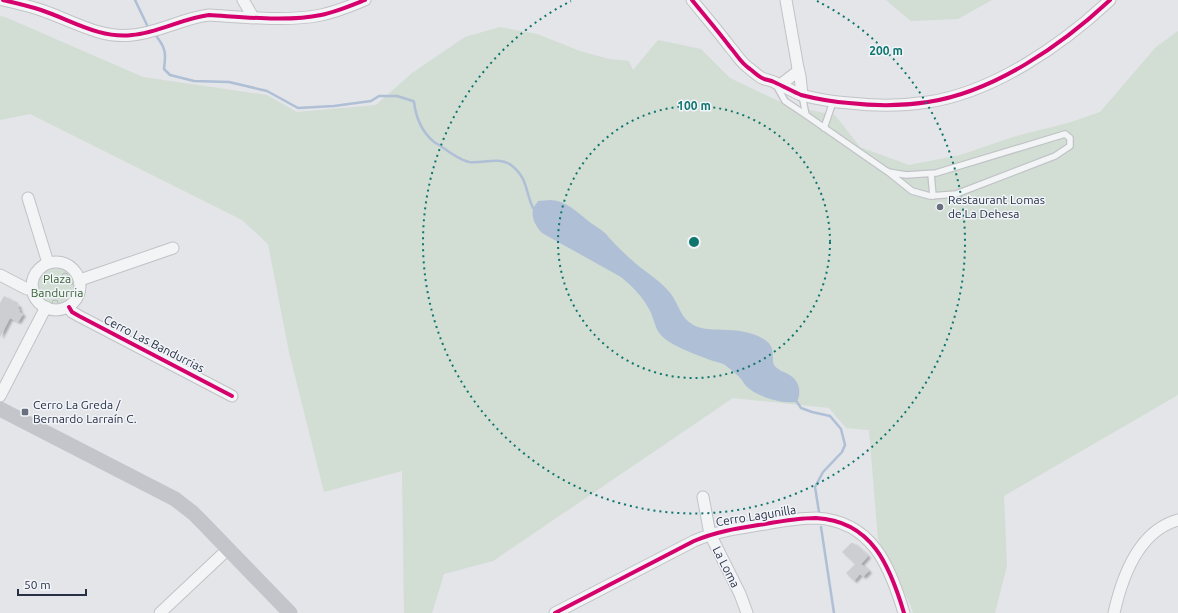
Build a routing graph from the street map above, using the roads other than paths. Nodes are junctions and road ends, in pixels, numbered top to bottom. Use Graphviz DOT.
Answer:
graph roads {
  1 [pos="3,0"];
  2 [pos="243,0"];
  3 [pos="365,0"];
  4 [pos="692,0"];
  5 [pos="786,0"];
  6 [pos="1110,0"];
  7 [pos="253,17"];
  8 [pos="798,68"];
  9 [pos="777,83"];
  10 [pos="802,95"];
  11 [pos="833,102"];
  12 [pos="806,114"];
  13 [pos="824,128"];
  14 [pos="887,171"];
  15 [pos="931,174"];
  16 [pos="933,196"];
  17 [pos="28,198"];
  18 [pos="173,248"];
  19 [pos="48,263"];
  20 [pos="0,275"];
  21 [pos="80,280"];
  22 [pos="33,289"];
  23 [pos="69,306"];
  24 [pos="46,307"];
  25 [pos="0,396"];
  26 [pos="232,396"];
  27 [pos="0,409"];
  28 [pos="703,497"];
  29 [pos="1178,520"];
  30 [pos="710,534"];
  31 [pos="228,549"];
  32 [pos="160,613"];
  33 [pos="290,613"];
  34 [pos="555,613"];
  35 [pos="747,613"];
  36 [pos="904,613"];
  37 [pos="1114,613"];
  1 -- 7 [label="street"];
  2 -- 7 [label="street"];
  3 -- 7 [label="street"];
  4 -- 9 [label="street"];
  5 -- 8 [label="street"];
  6 -- 11 [label="street"];
  8 -- 9 [label="street"];
  8 -- 10 [label="street"];
  9 -- 10 [label="street"];
  9 -- 12 [label="lane"];
  10 -- 11 [label="street"];
  10 -- 12 [label="lane"];
  11 -- 13 [label="lane"];
  12 -- 13 [label="lane"];
  13 -- 14 [label="lane"];
  14 -- 15 [label="lane"];
  14 -- 16 [label="lane"];
  15 -- 16 [label="lane"];
  15 -- 16 [label="lane"];
  17 -- 19 [label="street"];
  18 -- 21 [label="street"];
  19 -- 21 [label="street"];
  19 -- 22 [label="street"];
  20 -- 22 [label="street"];
  21 -- 23 [label="street"];
  22 -- 24 [label="street"];
  23 -- 24 [label="street"];
  23 -- 26 [label="street, Cerro Las Bandurrias"];
  24 -- 25 [label="street"];
  27 -- 31 [label="main road"];
  28 -- 30 [label="street, La Loma"];
  29 -- 37 [label="street"];
  30 -- 34 [label="street, Cerro Lagunilla"];
  30 -- 35 [label="street, La Loma"];
  30 -- 36 [label="street, Cerro Lagunilla"];
  31 -- 32 [label="street"];
  31 -- 33 [label="main road"];
}
